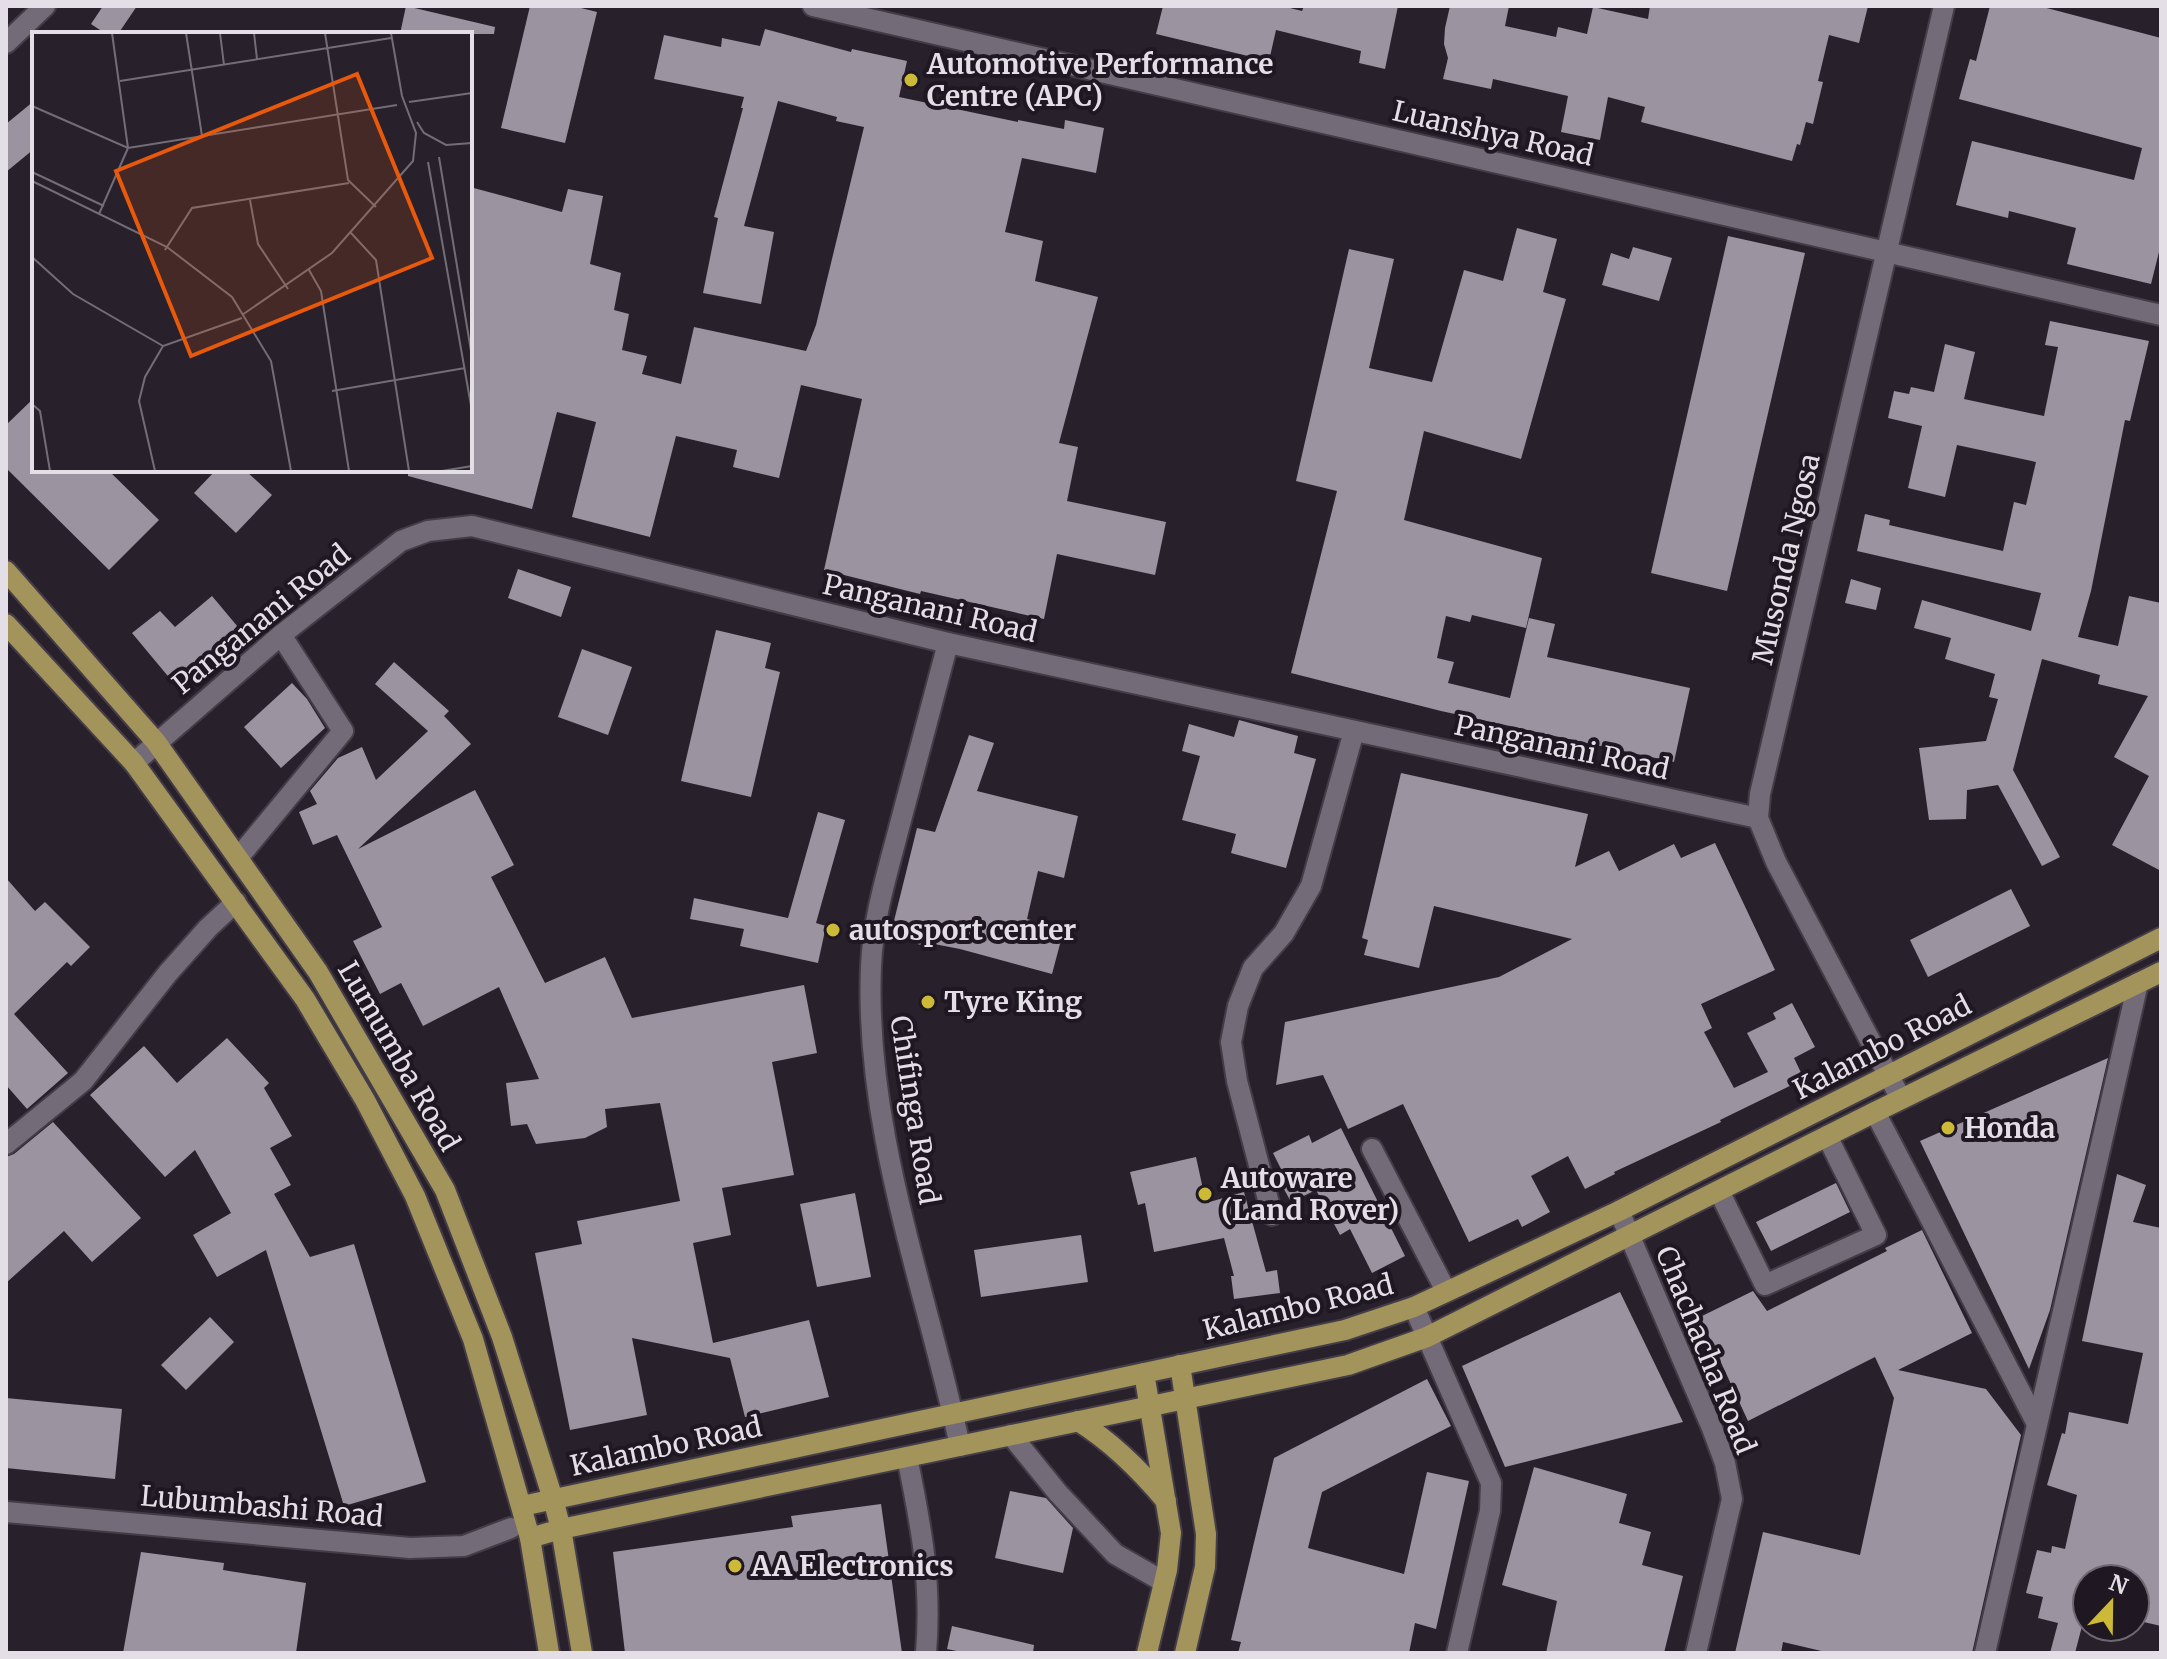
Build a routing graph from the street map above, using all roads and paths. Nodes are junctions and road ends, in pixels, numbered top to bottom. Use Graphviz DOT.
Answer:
graph roads {
  1 [pos="45,6"];
  2 [pos="813,6"];
  3 [pos="1944,6"];
  4 [pos="6,43"];
  5 [pos="1886,251"];
  6 [pos="2161,315"];
  7 [pos="6,571"];
  8 [pos="6,624"];
  9 [pos="281,635"];
  10 [pos="948,643"];
  11 [pos="1354,731"];
  12 [pos="156,742"];
  13 [pos="134,763"];
  14 [pos="1758,818"];
  15 [pos="238,858"];
  16 [pos="236,902"];
  17 [pos="2161,938"];
  18 [pos="2161,972"];
  19 [pos="2138,983"];
  20 [pos="1888,1076"];
  21 [pos="1901,1099"];
  22 [pos="1875,1112"];
  23 [pos="1827,1136"];
  24 [pos="6,1144"];
  25 [pos="1372,1149"];
  26 [pos="1719,1191"];
  27 [pos="1619,1211"];
  28 [pos="1272,1215"];
  29 [pos="1629,1237"];
  30 [pos="1446,1291"];
  31 [pos="1414,1307"];
  32 [pos="1427,1337"];
  33 [pos="1180,1365"];
  34 [pos="1144,1373"];
  35 [pos="1187,1398"];
  36 [pos="1151,1406"];
  37 [pos="953,1414"];
  38 [pos="1078,1421"];
  39 [pos="2037,1424"];
  40 [pos="1011,1435"];
  41 [pos="960,1446"];
  42 [pos="907,1457"];
  43 [pos="553,1499"];
  44 [pos="1167,1503"];
  45 [pos="522,1506"];
  46 [pos="6,1512"];
  47 [pos="511,1528"];
  48 [pos="561,1529"];
  49 [pos="530,1538"];
  50 [pos="1164,1582"];
  51 [pos="549,1653"];
  52 [pos="582,1653"];
  53 [pos="926,1653"];
  54 [pos="1147,1653"];
  55 [pos="1185,1653"];
  56 [pos="1457,1653"];
  57 [pos="1696,1653"];
  58 [pos="1985,1653"];
  1 -- 4 [label="street"];
  2 -- 5 [label="street, Luanshya Road"];
  3 -- 5 [label="street, Musonda Ngosa"];
  5 -- 6 [label="street, Luanshya Road"];
  5 -- 14 [label="street, Musonda Ngosa"];
  7 -- 12 [label="main road, Lumumba Road"];
  8 -- 13 [label="main road, Lumumba Road"];
  9 -- 10 [label="street, Panganani Road"];
  9 -- 12 [label="street, Panganani Road"];
  9 -- 15 [label="street"];
  10 -- 11 [label="street, Panganani Road"];
  10 -- 37 [label="street, Chifinga Road"];
  11 -- 14 [label="street, Panganani Road"];
  11 -- 28 [label="street"];
  12 -- 13 [label="street, Panganani Road"];
  12 -- 15 [label="main road, Lumumba Road"];
  13 -- 16 [label="main road, Lumumba Road"];
  14 -- 20 [label="street"];
  15 -- 43 [label="main road, Lumumba Road"];
  16 -- 24 [label="street"];
  16 -- 45 [label="main road, Lumumba Road"];
  17 -- 20 [label="main road, Kalambo Road"];
  18 -- 19 [label="main road, Kalambo Road"];
  19 -- 21 [label="main road, Kalambo Road"];
  19 -- 39 [label="street"];
  20 -- 21 [label="street"];
  20 -- 27 [label="main road, Kalambo Road"];
  21 -- 22 [label="main road, Kalambo Road"];
  22 -- 23 [label="main road, Kalambo Road"];
  22 -- 39 [label="street"];
  23 -- 26 [label="main road, Kalambo Road"];
  23 -- 26 [label="street"];
  25 -- 30 [label="street"];
  26 -- 29 [label="main road, Kalambo Road"];
  27 -- 29 [label="street, Chachacha Road"];
  27 -- 30 [label="main road, Kalambo Road"];
  29 -- 32 [label="main road, Kalambo Road"];
  29 -- 57 [label="street, Chachacha Road"];
  30 -- 31 [label="main road, Kalambo Road"];
  31 -- 32 [label="street"];
  31 -- 33 [label="main road, Kalambo Road"];
  32 -- 35 [label="main road, Kalambo Road"];
  32 -- 56 [label="street"];
  33 -- 34 [label="main road, Kalambo Road"];
  33 -- 35 [label="main road"];
  34 -- 36 [label="main road"];
  34 -- 37 [label="main road, Kalambo Road"];
  35 -- 36 [label="main road, Kalambo Road"];
  35 -- 55 [label="main road"];
  36 -- 38 [label="main road, Kalambo Road"];
  36 -- 44 [label="main road"];
  37 -- 41 [label="street, Chifinga Road"];
  37 -- 43 [label="main road, Kalambo Road"];
  38 -- 40 [label="main road, Kalambo Road"];
  38 -- 44 [label="main road"];
  39 -- 58 [label="street"];
  40 -- 41 [label="main road, Kalambo Road"];
  40 -- 50 [label="street"];
  41 -- 42 [label="main road, Kalambo Road"];
  42 -- 48 [label="main road, Kalambo Road"];
  42 -- 53 [label="street"];
  43 -- 45 [label="main road, Kalambo Road"];
  43 -- 48 [label="main road, Lumumba Road"];
  44 -- 50 [label="main road"];
  45 -- 47 [label="street"];
  45 -- 49 [label="main road, Lumumba Road"];
  46 -- 47 [label="street, Lubumbashi Road"];
  47 -- 49 [label="street"];
  48 -- 49 [label="main road, Kalambo Road"];
  48 -- 52 [label="main road, Lumumba Road"];
  49 -- 51 [label="main road, Lumumba Road"];
  50 -- 54 [label="main road"];
}
